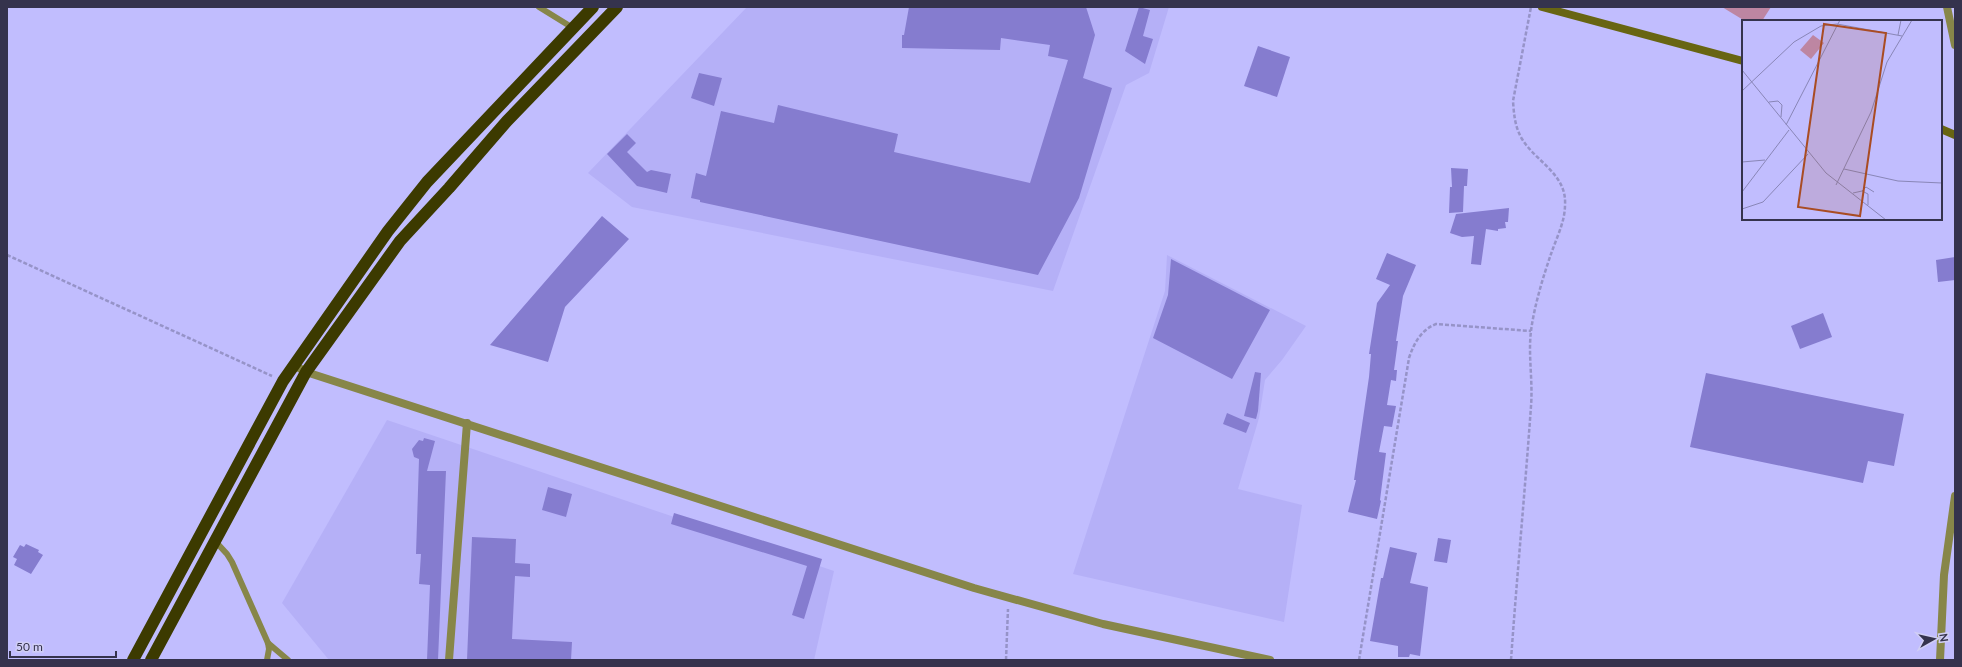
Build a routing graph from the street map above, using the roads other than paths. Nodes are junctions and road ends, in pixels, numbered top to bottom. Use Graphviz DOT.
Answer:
graph roads {
  1 [pos="539,7"];
  2 [pos="593,7"];
  3 [pos="617,7"];
  4 [pos="1542,7"];
  5 [pos="1946,7"];
  6 [pos="573,28"];
  7 [pos="1955,45"];
  8 [pos="1742,61"];
  9 [pos="1942,129"];
  10 [pos="1955,135"];
  11 [pos="294,365"];
  12 [pos="306,372"];
  13 [pos="467,424"];
  14 [pos="1955,496"];
  15 [pos="215,541"];
  16 [pos="268,643"];
  17 [pos="133,660"];
  18 [pos="151,660"];
  19 [pos="267,660"];
  20 [pos="288,660"];
  21 [pos="449,660"];
  22 [pos="1270,660"];
  23 [pos="1940,660"];
  1 -- 6 [label="lane"];
  2 -- 6 [label="highway"];
  3 -- 12 [label="highway"];
  4 -- 8 [label="street"];
  5 -- 7 [label="street"];
  6 -- 11 [label="highway"];
  9 -- 10 [label="street"];
  11 -- 12 [label="street"];
  11 -- 17 [label="highway"];
  12 -- 13 [label="street"];
  12 -- 15 [label="highway"];
  13 -- 21 [label="street"];
  13 -- 22 [label="street"];
  14 -- 23 [label="street"];
  15 -- 16 [label="lane"];
  15 -- 18 [label="highway"];
  16 -- 19 [label="lane"];
  16 -- 20 [label="lane"];
}
